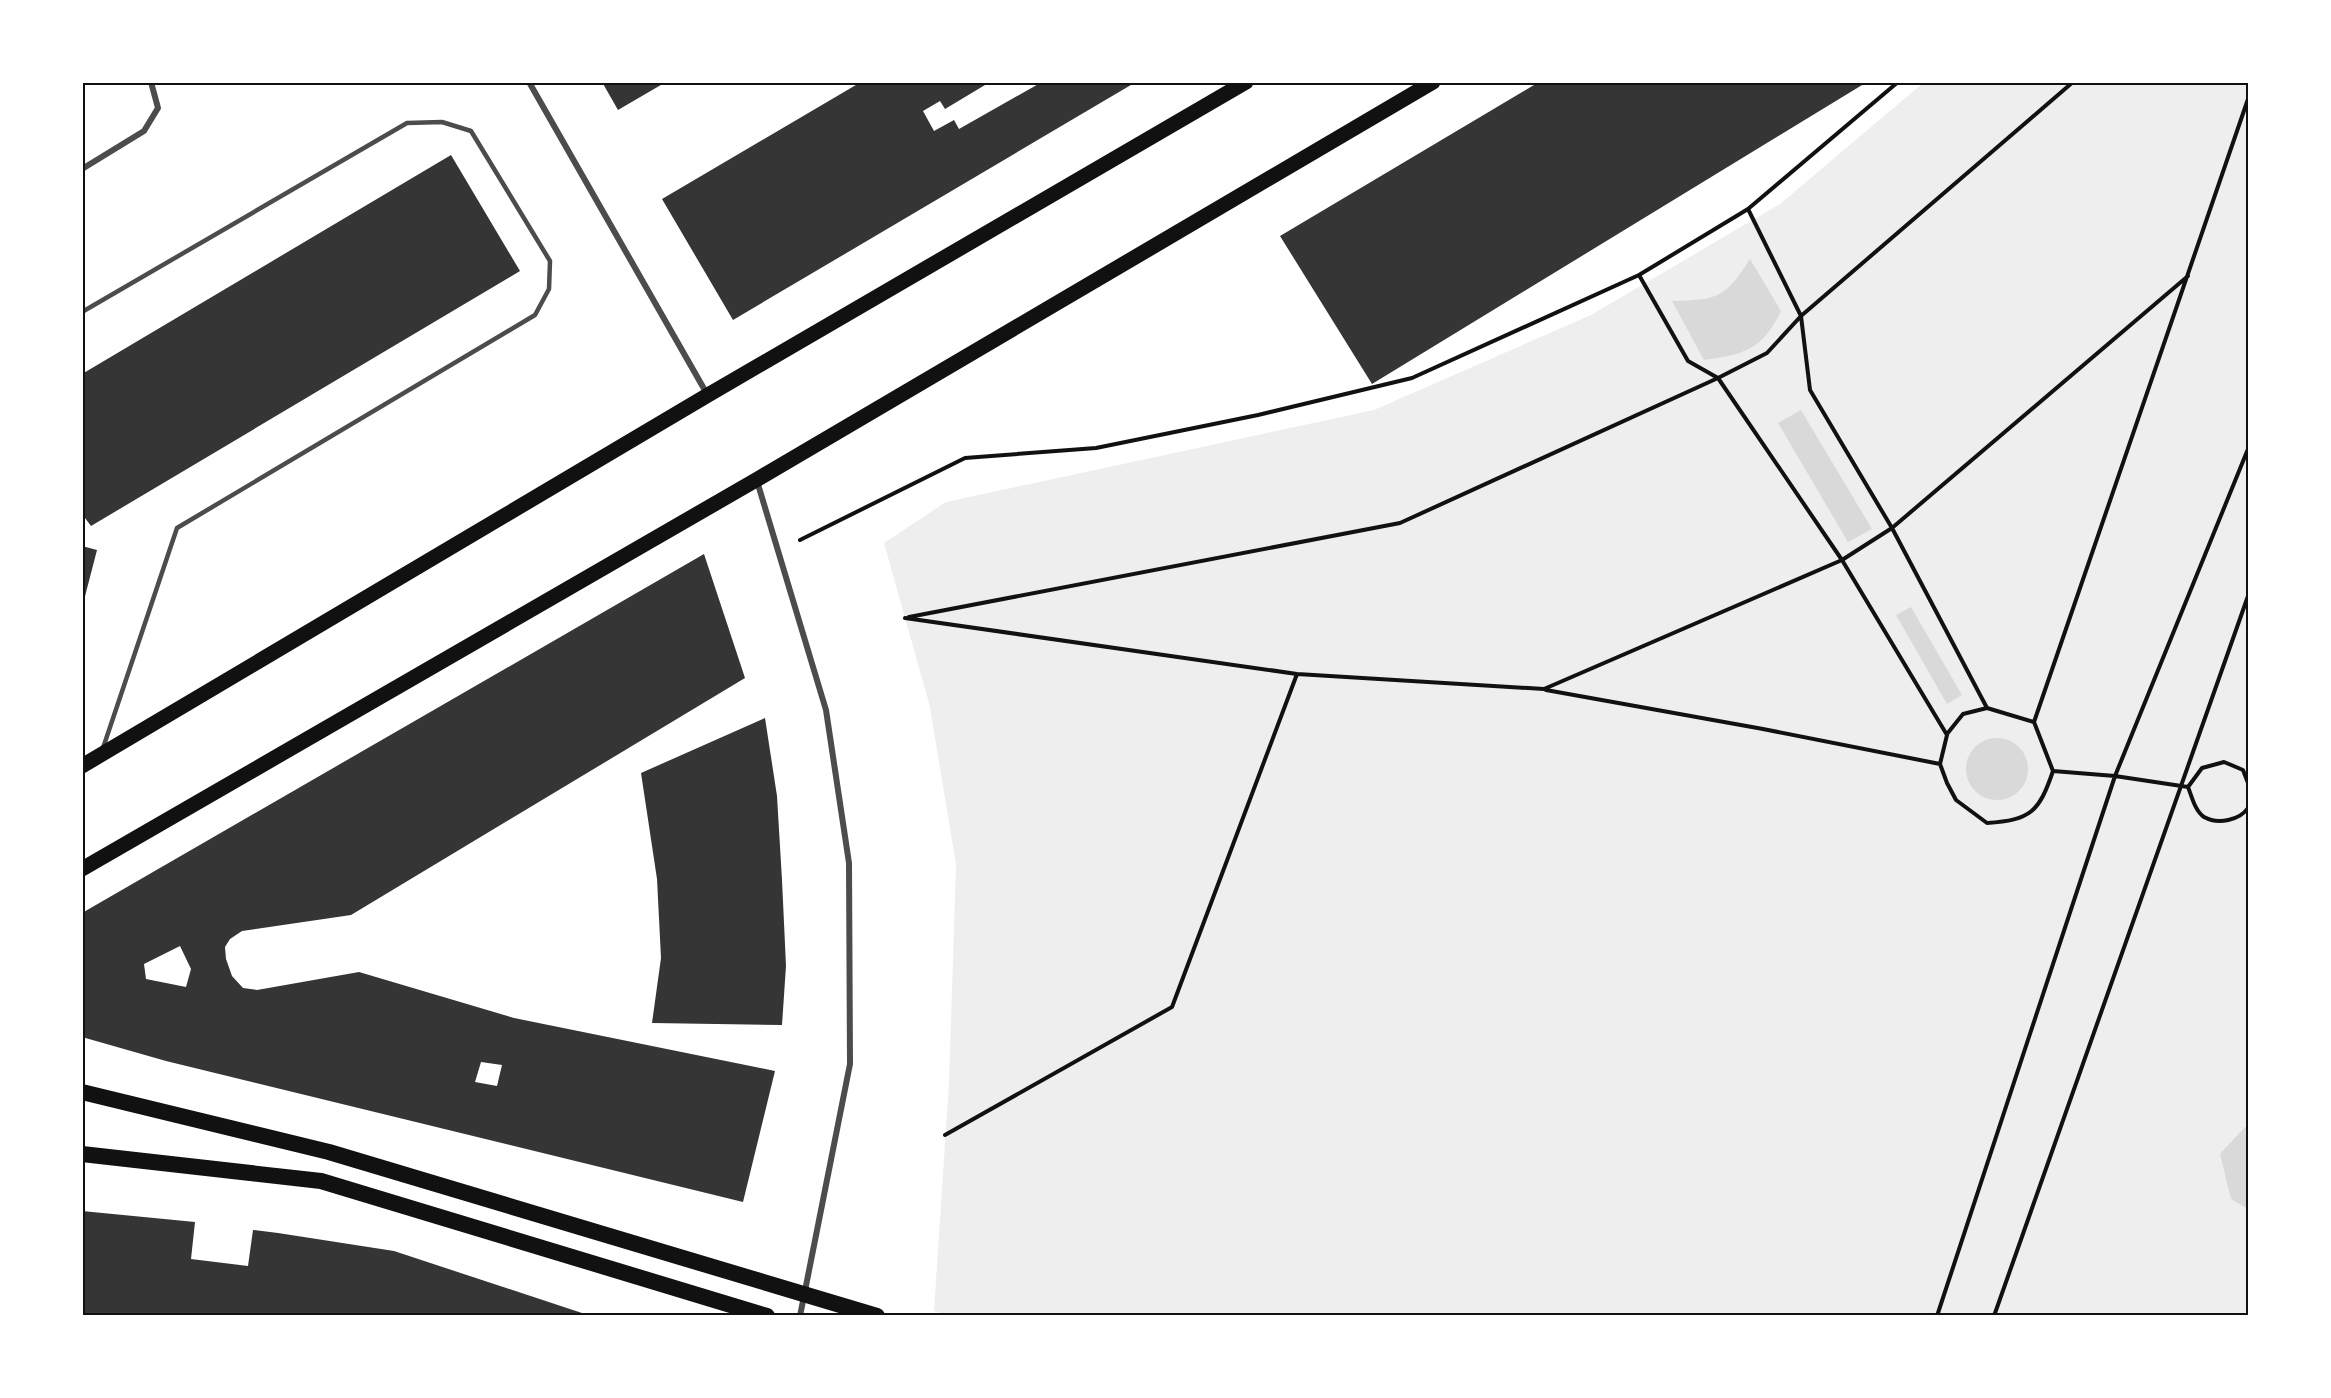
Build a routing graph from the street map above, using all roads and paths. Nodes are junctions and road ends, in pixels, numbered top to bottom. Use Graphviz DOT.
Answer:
graph roads {
  1 [pos="151,82"];
  2 [pos="529,82"];
  3 [pos="1246,82"];
  4 [pos="1432,82"];
  5 [pos="1898,82"];
  6 [pos="2073,82"];
  7 [pos="2248,99"];
  8 [pos="82,169"];
  9 [pos="1748,209"];
  10 [pos="1639,275"];
  11 [pos="2188,276"];
  12 [pos="82,312"];
  13 [pos="1802,316"];
  14 [pos="1718,378"];
  15 [pos="708,395"];
  16 [pos="2248,449"];
  17 [pos="756,480"];
  18 [pos="1892,528"];
  19 [pos="778,550"];
  20 [pos="1842,560"];
  21 [pos="2248,596"];
  22 [pos="1298,674"];
  23 [pos="1544,689"];
  24 [pos="1987,708"];
  25 [pos="2034,722"];
  26 [pos="1947,735"];
  27 [pos="100,756"];
  28 [pos="1940,764"];
  29 [pos="82,766"];
  30 [pos="2053,771"];
  31 [pos="2115,776"];
  32 [pos="2248,783"];
  33 [pos="2181,786"];
  34 [pos="2188,787"];
  35 [pos="2248,808"];
  36 [pos="82,869"];
  37 [pos="82,1092"];
  38 [pos="945,1135"];
  39 [pos="82,1154"];
  40 [pos="803,1293"];
  41 [pos="768,1316"];
  42 [pos="800,1316"];
  43 [pos="877,1316"];
  44 [pos="1937,1316"];
  45 [pos="1994,1316"];
  1 -- 8 [label="street"];
  2 -- 15 [label="street"];
  3 -- 15 [label="main road"];
  4 -- 17 [label="main road"];
  5 -- 9 [label="path"];
  6 -- 13 [label="path"];
  7 -- 11 [label="path"];
  9 -- 10 [label="path"];
  9 -- 13 [label="path"];
  10 -- 14 [label="path"];
  10 -- 19 [label="path"];
  11 -- 18 [label="path"];
  11 -- 25 [label="path"];
  12 -- 27 [label="lane"];
  13 -- 14 [label="path"];
  13 -- 18 [label="path"];
  14 -- 20 [label="path"];
  14 -- 22 [label="path"];
  15 -- 27 [label="main road"];
  16 -- 31 [label="path"];
  17 -- 19 [label="street"];
  17 -- 36 [label="main road"];
  18 -- 20 [label="path"];
  18 -- 24 [label="path"];
  19 -- 40 [label="street"];
  20 -- 23 [label="path"];
  20 -- 26 [label="path"];
  21 -- 33 [label="path"];
  22 -- 23 [label="path"];
  22 -- 38 [label="path"];
  23 -- 28 [label="path"];
  24 -- 25 [label="path"];
  24 -- 26 [label="path"];
  25 -- 30 [label="path"];
  26 -- 28 [label="path"];
  27 -- 29 [label="main road"];
  28 -- 30 [label="path"];
  30 -- 31 [label="path"];
  31 -- 33 [label="path"];
  31 -- 44 [label="path"];
  32 -- 34 [label="path"];
  33 -- 34 [label="path"];
  33 -- 45 [label="path"];
  34 -- 35 [label="path"];
  37 -- 40 [label="highway"];
  39 -- 41 [label="highway"];
  40 -- 42 [label="street"];
  40 -- 43 [label="highway"];
}
